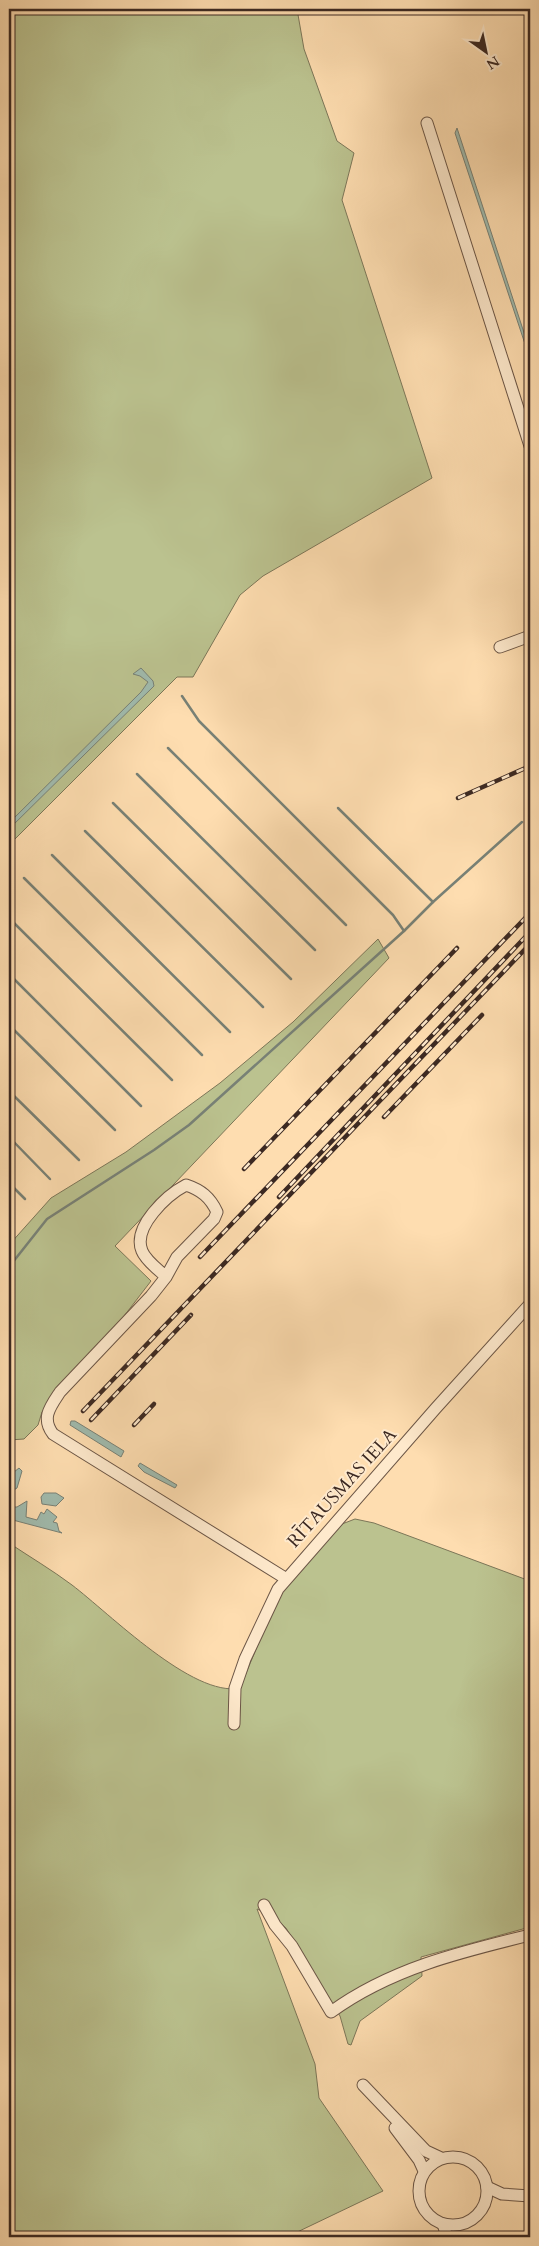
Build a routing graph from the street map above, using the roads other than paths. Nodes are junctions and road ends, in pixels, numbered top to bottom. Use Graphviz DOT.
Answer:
graph roads {
  1 [pos="426,123"];
  2 [pos="530,446"];
  3 [pos="530,636"];
  4 [pos="500,647"];
  5 [pos="166,1277"];
  6 [pos="530,1304"];
  7 [pos="285,1578"];
  8 [pos="234,1724"];
  9 [pos="264,1905"];
  10 [pos="530,1935"];
  11 [pos="441,2158"];
  12 [pos="424,2171"];
  13 [pos="487,2187"];
  14 [pos="530,2196"];
  15 [pos="444,2224"];
  16 [pos="447,2237"];
  1 -- 2 [label="street"];
  3 -- 4 [label="street"];
  5 -- 5 [label="street"];
  5 -- 7 [label="street"];
  6 -- 7 [label="street, RĪTAUSMAS IELA"];
  7 -- 8 [label="street, RĪTAUSMAS IELA"];
  9 -- 10 [label="street"];
  11 -- 12 [label="street"];
  11 -- 12 [label="street"];
  11 -- 13 [label="street"];
  12 -- 15 [label="street"];
  13 -- 14 [label="street"];
  13 -- 15 [label="street"];
  15 -- 16 [label="street"];
}
